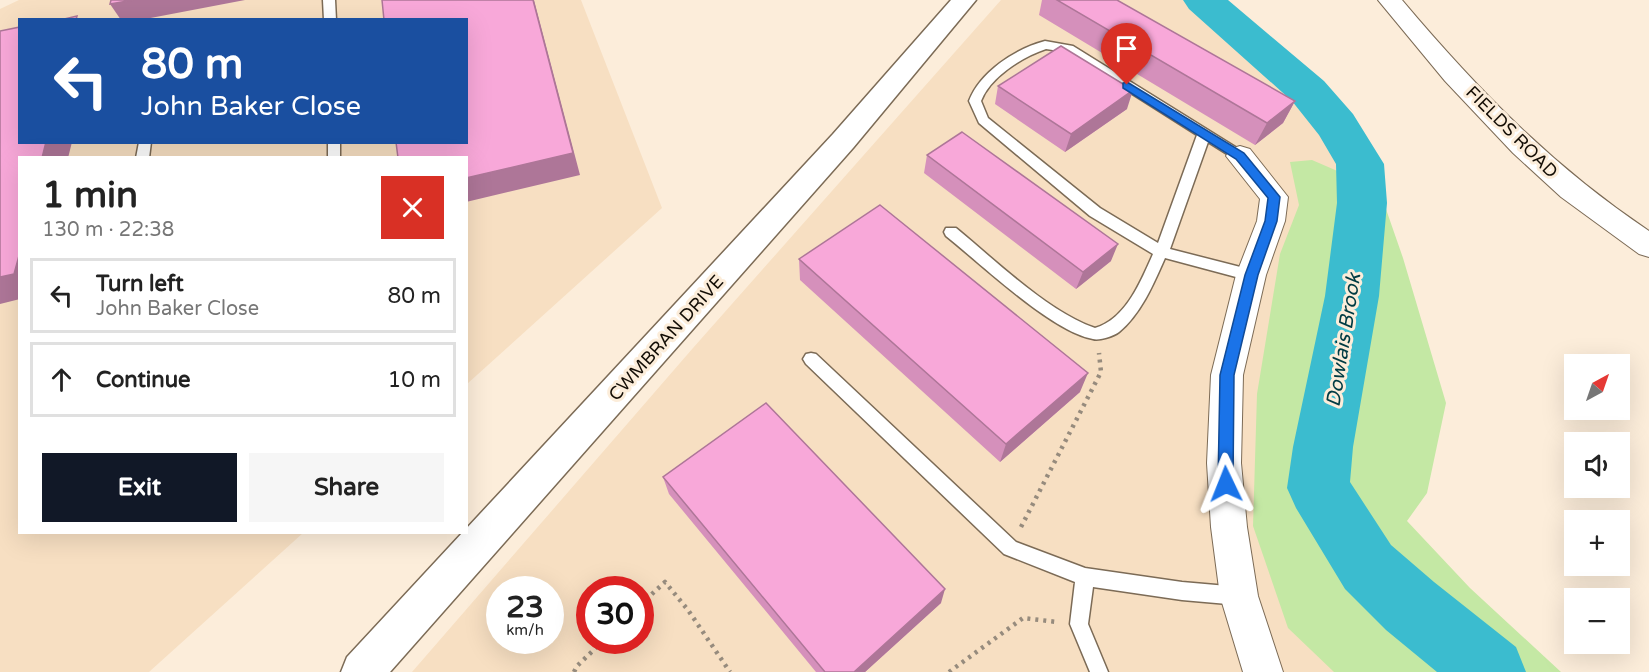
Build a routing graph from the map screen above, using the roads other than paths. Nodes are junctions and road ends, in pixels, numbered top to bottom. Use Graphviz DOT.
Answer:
graph roads {
  1 [pos="329,0"];
  2 [pos="964,0"];
  3 [pos="1390,0"];
  4 [pos="330,18"];
  5 [pos="1204,134"];
  6 [pos="1240,156"];
  7 [pos="951,232"];
  8 [pos="1649,246"];
  9 [pos="1162,252"];
  10 [pos="1251,275"];
  11 [pos="811,359"];
  12 [pos="1085,577"];
  13 [pos="1239,596"];
  14 [pos="362,672"];
  15 [pos="1099,672"];
  16 [pos="1263,672"];
  1 -- 4 [label="lane"];
  2 -- 14 [label="main road, CWMBRAN DRIVE"];
  3 -- 8 [label="street, FIELDS ROAD"];
  5 -- 6 [label="lane"];
  5 -- 9 [label="lane"];
  5 -- 9 [label="lane"];
  6 -- 10 [label="street"];
  7 -- 9 [label="lane"];
  9 -- 10 [label="lane"];
  10 -- 13 [label="street"];
  11 -- 12 [label="lane"];
  12 -- 13 [label="lane"];
  12 -- 15 [label="lane"];
  13 -- 16 [label="street"];
}
